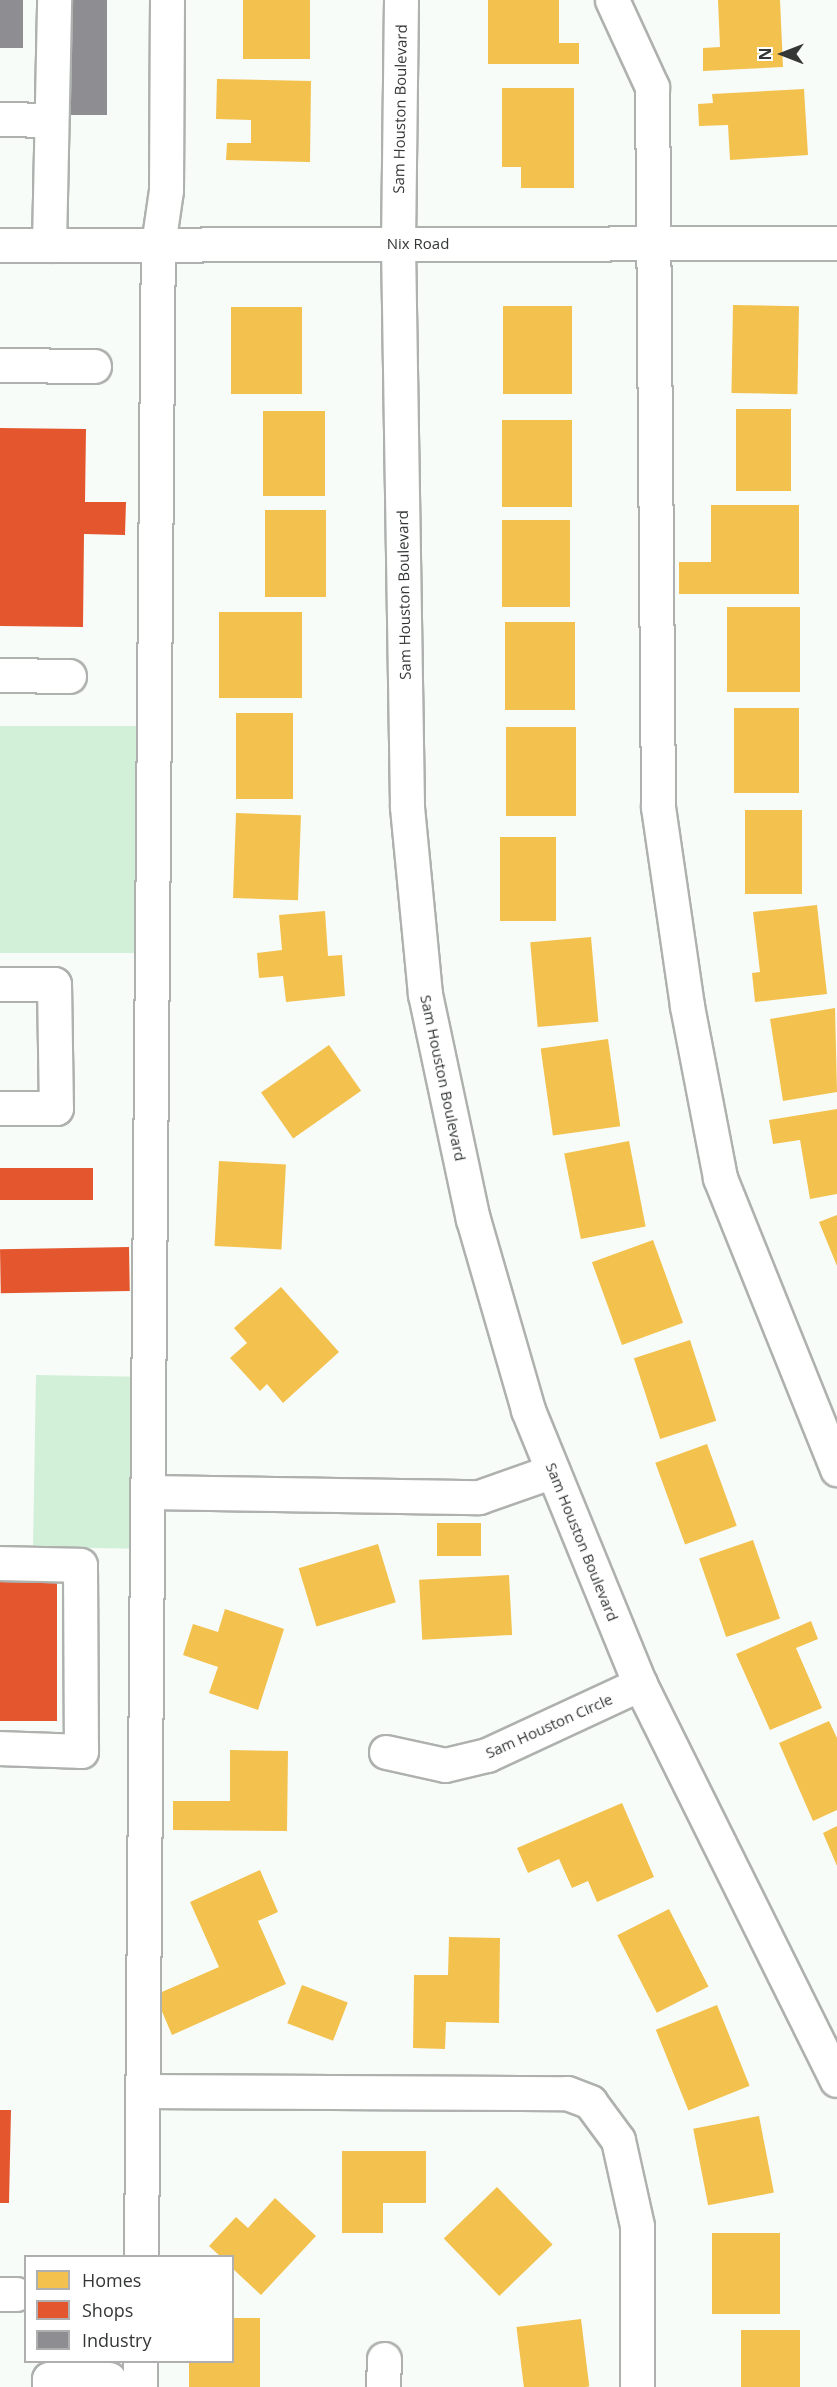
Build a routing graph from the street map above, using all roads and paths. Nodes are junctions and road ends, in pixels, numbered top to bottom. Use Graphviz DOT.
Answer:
graph roads {
  1 [pos="54,0"];
  2 [pos="167,0"];
  3 [pos="401,0"];
  4 [pos="612,0"];
  5 [pos="0,119"];
  6 [pos="51,120"];
  7 [pos="837,243"];
  8 [pos="398,244"];
  9 [pos="652,244"];
  10 [pos="0,245"];
  11 [pos="49,245"];
  12 [pos="158,245"];
  13 [pos="0,365"];
  14 [pos="94,366"];
  15 [pos="0,675"];
  16 [pos="69,676"];
  17 [pos="0,984"];
  18 [pos="0,1108"];
  19 [pos="837,1469"];
  20 [pos="553,1471"];
  21 [pos="148,1492"];
  22 [pos="0,1563"];
  23 [pos="640,1684"];
  24 [pos="0,1748"];
  25 [pos="386,1752"];
  26 [pos="837,2080"];
  27 [pos="142,2091"];
  28 [pos="141,2255"];
  29 [pos="140,2363"];
  30 [pos="115,2376"];
  31 [pos="49,2387"];
  32 [pos="140,2387"];
  33 [pos="638,2387"];
  1 -- 6 [label="street"];
  2 -- 12 [label="street"];
  3 -- 8 [label="street, Sam Houston Boulevard"];
  4 -- 9 [label="street"];
  5 -- 6 [label="street"];
  6 -- 11 [label="street"];
  7 -- 9 [label="street, Nix Road"];
  8 -- 9 [label="street, Nix Road"];
  8 -- 12 [label="street, Nix Road"];
  8 -- 20 [label="street, Sam Houston Boulevard"];
  9 -- 19 [label="street"];
  10 -- 11 [label="street, Nix Road"];
  11 -- 12 [label="street, Nix Road"];
  12 -- 21 [label="street"];
  13 -- 14 [label="street"];
  15 -- 16 [label="street"];
  17 -- 18 [label="street"];
  20 -- 21 [label="street"];
  20 -- 23 [label="street, Sam Houston Boulevard"];
  21 -- 27 [label="street"];
  22 -- 24 [label="street"];
  23 -- 25 [label="street, Sam Houston Circle"];
  23 -- 26 [label="street, Sam Houston Boulevard"];
  27 -- 28 [label="street"];
  27 -- 33 [label="street"];
  29 -- 32 [label="street"];
  30 -- 31 [label="street"];
}
